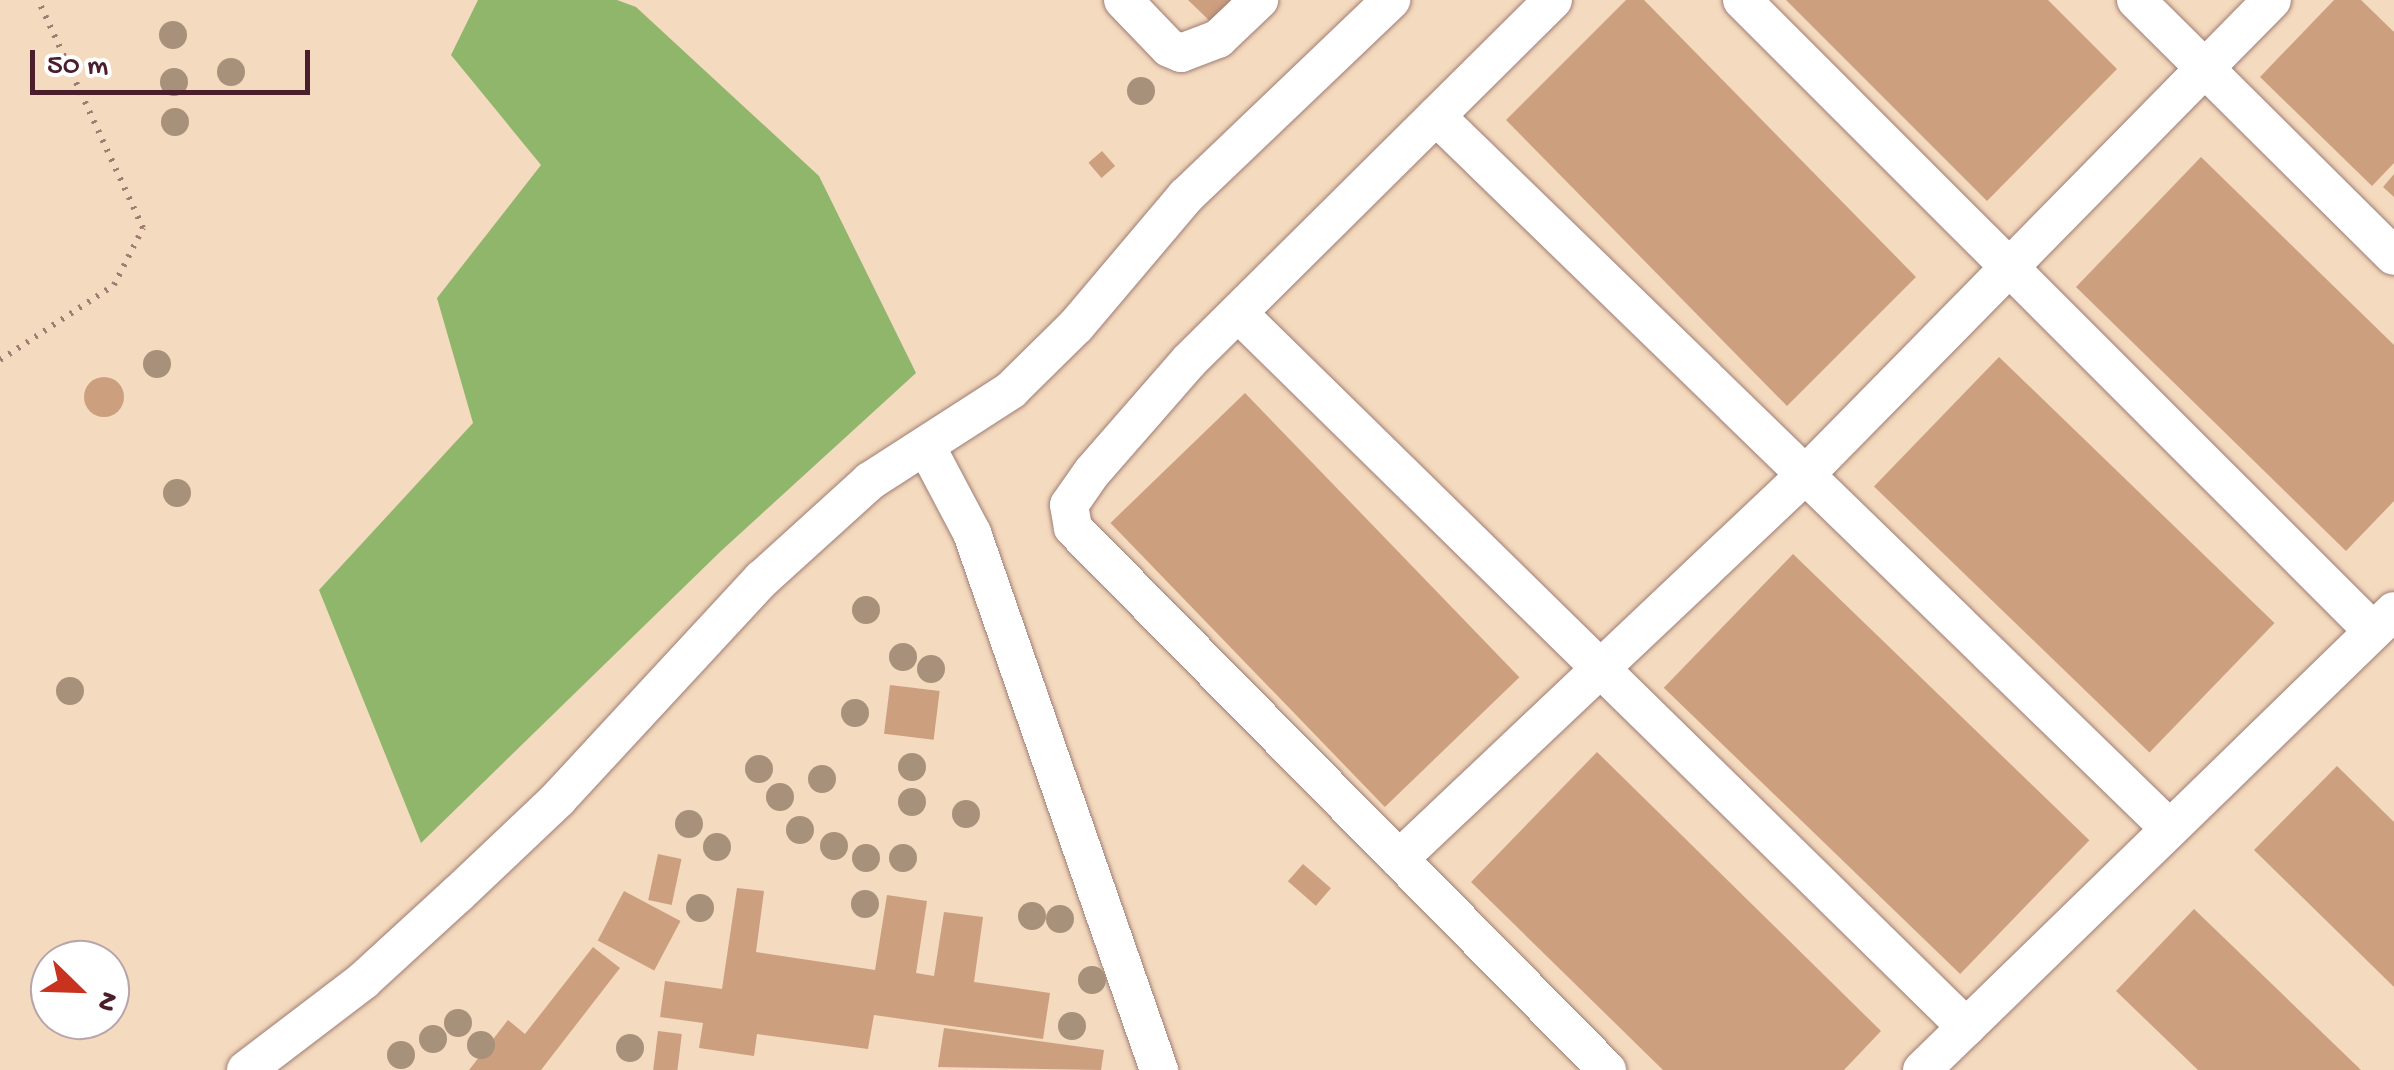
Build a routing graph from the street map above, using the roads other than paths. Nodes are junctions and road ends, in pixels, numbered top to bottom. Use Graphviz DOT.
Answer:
graph roads {
  1 [pos="1123,0"];
  2 [pos="1259,0"];
  3 [pos="1392,0"];
  4 [pos="1553,0"];
  5 [pos="1742,0"];
  6 [pos="2136,0"];
  7 [pos="2272,0"];
  8 [pos="2204,66"];
  9 [pos="1436,116"];
  10 [pos="2394,256"];
  11 [pos="2007,265"];
  12 [pos="1238,312"];
  13 [pos="928,448"];
  14 [pos="1805,475"];
  15 [pos="2384,621"];
  16 [pos="1601,669"];
  17 [pos="2170,829"];
  18 [pos="1399,859"];
  19 [pos="1966,1027"];
  20 [pos="246,1070"];
  21 [pos="1159,1070"];
  22 [pos="1607,1070"];
  23 [pos="1922,1070"];
  1 -- 2 [label="street"];
  3 -- 13 [label="street"];
  4 -- 9 [label="street"];
  5 -- 11 [label="street"];
  6 -- 8 [label="street"];
  7 -- 8 [label="street"];
  8 -- 10 [label="street"];
  8 -- 11 [label="street"];
  9 -- 12 [label="street"];
  9 -- 14 [label="street"];
  11 -- 14 [label="street"];
  11 -- 15 [label="street"];
  12 -- 16 [label="street"];
  12 -- 18 [label="street"];
  13 -- 20 [label="street"];
  13 -- 21 [label="street"];
  14 -- 16 [label="street"];
  14 -- 17 [label="street"];
  15 -- 17 [label="street"];
  16 -- 18 [label="street"];
  16 -- 19 [label="street"];
  17 -- 19 [label="street"];
  18 -- 22 [label="street"];
  19 -- 23 [label="street"];
}
